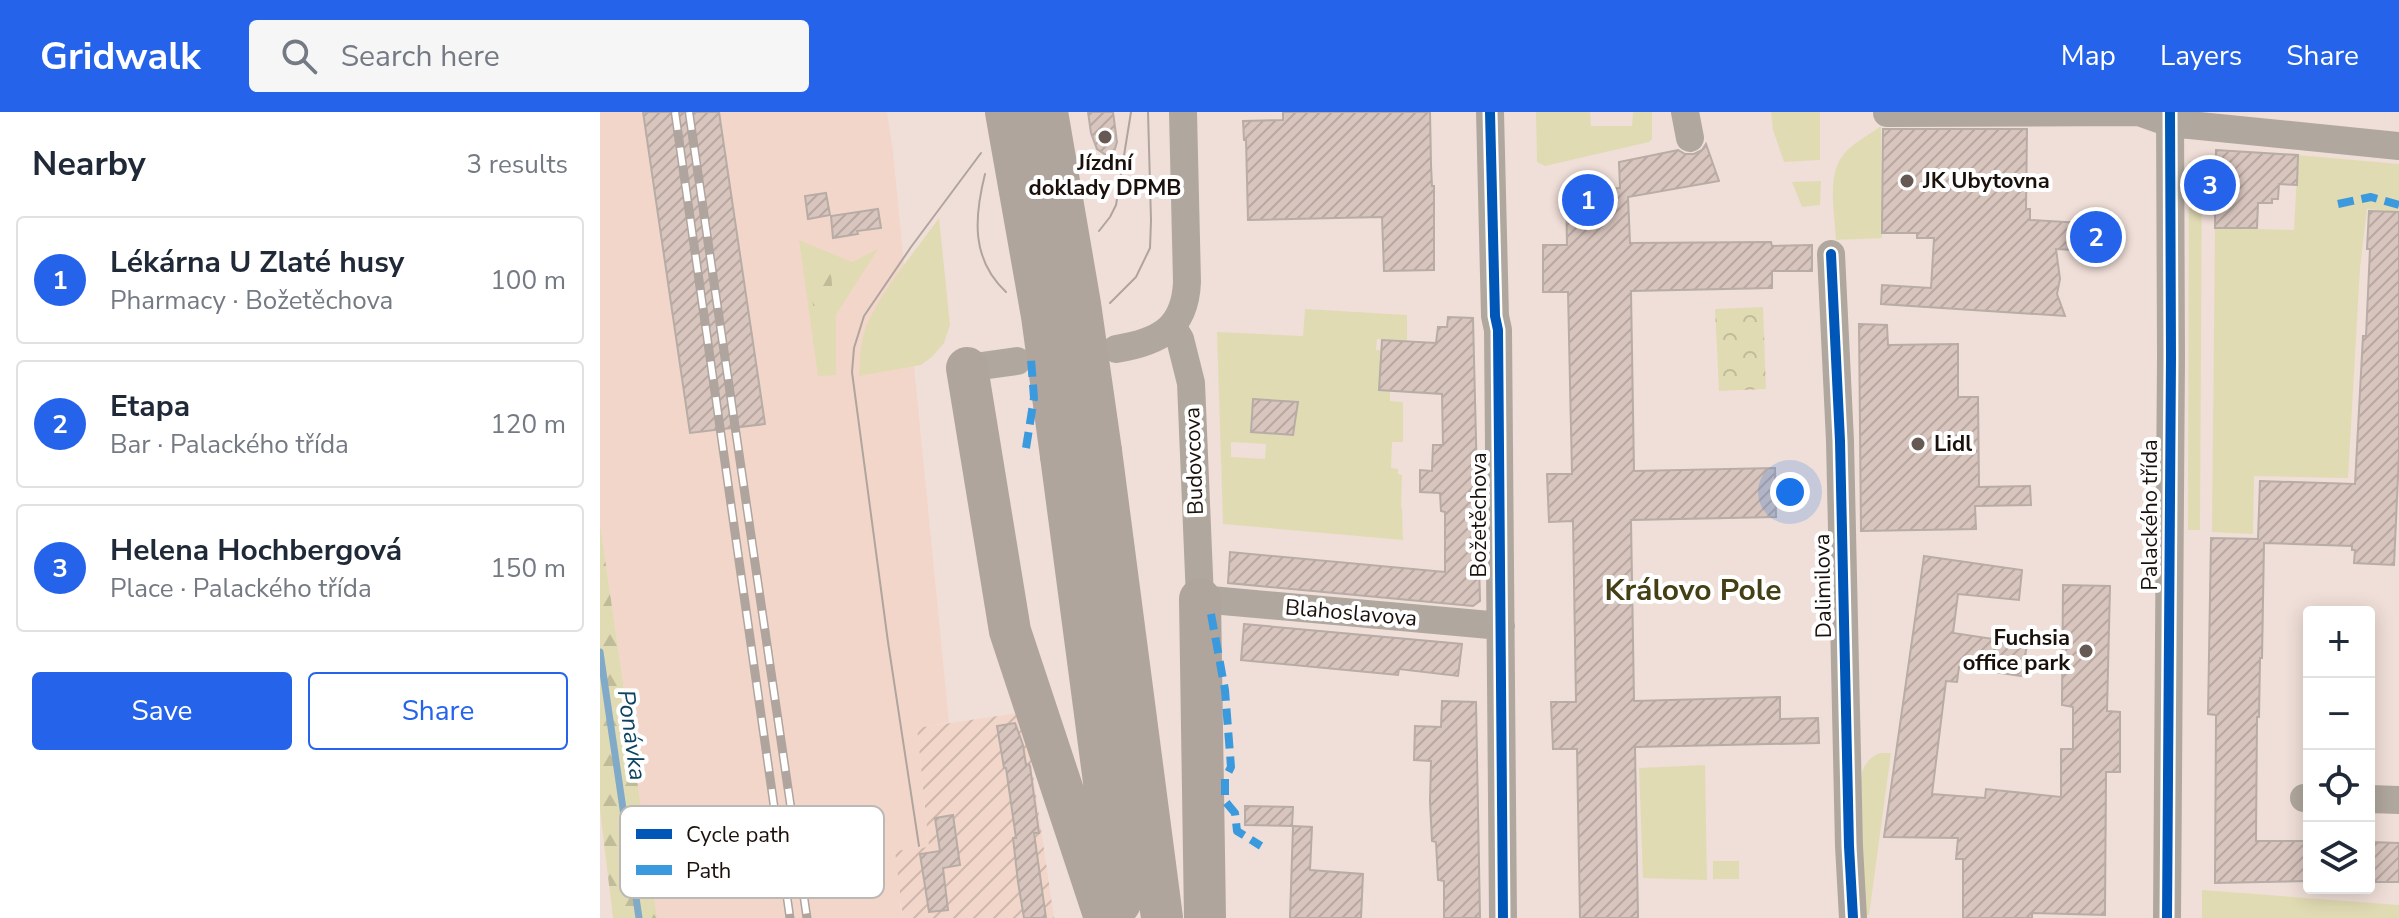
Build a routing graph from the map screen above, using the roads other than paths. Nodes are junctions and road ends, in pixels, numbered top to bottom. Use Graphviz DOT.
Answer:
graph roads {
  1 [pos="1006,112"];
  2 [pos="1047,112"];
  3 [pos="1183,112"];
  4 [pos="1490,112"];
  5 [pos="1887,113"];
  6 [pos="2170,118"];
  7 [pos="2399,146"];
  8 [pos="1831,254"];
  9 [pos="1172,326"];
  10 [pos="1116,349"];
  11 [pos="1017,361"];
  12 [pos="967,368"];
  13 [pos="1081,454"];
  14 [pos="1200,599"];
  15 [pos="1501,626"];
  16 [pos="2375,799"];
  17 [pos="2399,800"];
  18 [pos="1105,918"];
  19 [pos="1122,918"];
  20 [pos="1162,918"];
  21 [pos="1205,918"];
  22 [pos="1503,918"];
  23 [pos="1853,918"];
  24 [pos="2167,918"];
  1 -- 13 [label="highway, bridge"];
  2 -- 13 [label="highway, bridge"];
  3 -- 9 [label="street"];
  4 -- 15 [label="street, Božetěchova"];
  5 -- 6 [label="street"];
  6 -- 7 [label="street"];
  6 -- 24 [label="street, Palackého třída"];
  8 -- 23 [label="street, Dalimilova"];
  9 -- 10 [label="street"];
  9 -- 14 [label="street, Budovcova"];
  11 -- 12 [label="street"];
  12 -- 18 [label="highway"];
  13 -- 19 [label="highway"];
  13 -- 20 [label="highway"];
  14 -- 15 [label="street, Blahoslavova"];
  14 -- 21 [label="highway"];
  15 -- 22 [label="street, Božetěchova"];
  16 -- 17 [label="street"];
}
